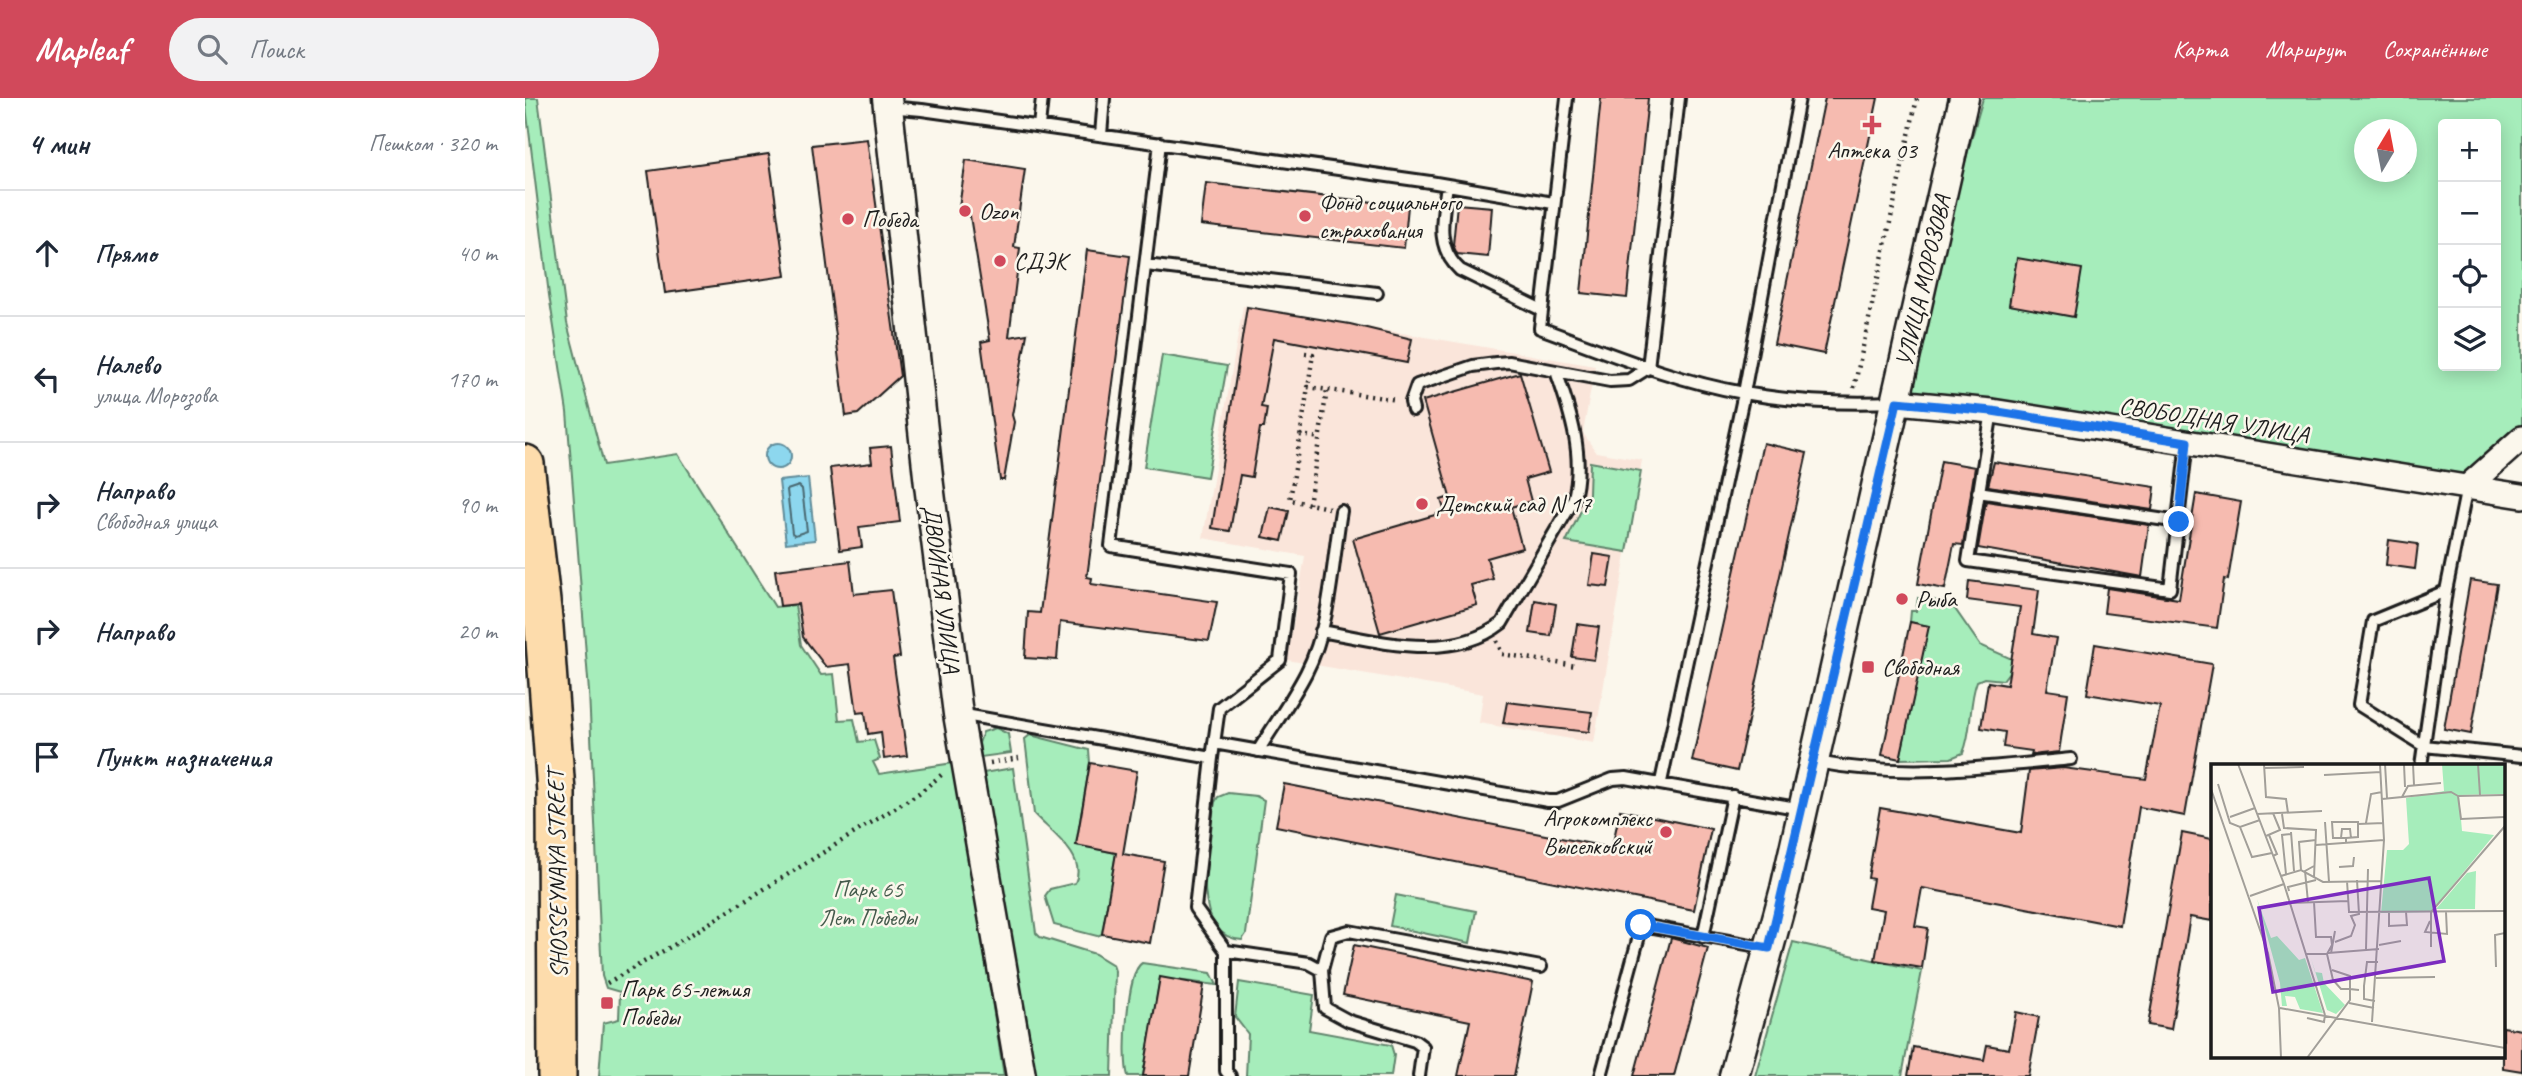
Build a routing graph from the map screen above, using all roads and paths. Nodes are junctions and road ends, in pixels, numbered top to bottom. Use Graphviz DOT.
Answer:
graph roads {
  1 [pos="1042,98"];
  2 [pos="1104,98"];
  3 [pos="1567,98"];
  4 [pos="1679,98"];
  5 [pos="1799,98"];
  6 [pos="1917,98"];
  7 [pos="1964,98"];
  8 [pos="888,103"];
  9 [pos="921,104"];
  10 [pos="1039,126"];
  11 [pos="1101,135"];
  12 [pos="1160,143"];
  13 [pos="1447,185"];
  14 [pos="1553,203"];
  15 [pos="1146,265"];
  16 [pos="1377,293"];
  17 [pos="1542,310"];
  18 [pos="1305,353"];
  19 [pos="1648,368"];
  20 [pos="1556,371"];
  21 [pos="1308,387"];
  22 [pos="1327,390"];
  23 [pos="1744,393"];
  24 [pos="1897,402"];
  25 [pos="1851,404"];
  26 [pos="1412,406"];
  27 [pos="1992,411"];
  28 [pos="1300,435"];
  29 [pos="1319,438"];
  30 [pos="2522,438"];
  31 [pos="2187,442"];
  32 [pos="525,464"];
  33 [pos="2467,487"];
  34 [pos="1978,492"];
  35 [pos="2522,496"];
  36 [pos="1309,504"];
  37 [pos="1341,511"];
  38 [pos="2179,522"];
  39 [pos="2446,591"];
  40 [pos="1321,631"];
  41 [pos="1493,631"];
  42 [pos="1576,666"];
  43 [pos="958,714"];
  44 [pos="1214,743"];
  45 [pos="2424,746"];
  46 [pos="1258,751"];
  47 [pos="2522,757"];
  48 [pos="1019,758"];
  49 [pos="1212,758"];
  50 [pos="2071,759"];
  51 [pos="1814,761"];
  52 [pos="2421,764"];
  53 [pos="967,767"];
  54 [pos="1661,782"];
  55 [pos="1733,796"];
  56 [pos="1802,809"];
  57 [pos="1703,936"];
  58 [pos="1769,948"];
  59 [pos="1226,951"];
  60 [pos="1541,967"];
  61 [pos="1322,970"];
  62 [pos="607,983"];
  63 [pos="557,1076"];
  64 [pos="1021,1076"];
  65 [pos="1230,1076"];
  66 [pos="1419,1076"];
  67 [pos="1601,1076"];
  68 [pos="1734,1076"];
  1 -- 10 [label="lane"];
  2 -- 11 [label="lane"];
  3 -- 14 [label="lane"];
  4 -- 19 [label="lane"];
  5 -- 23 [label="lane"];
  6 -- 25 [label="path"];
  7 -- 24 [label="street, УЛИЦА МОРОЗОВА"];
  8 -- 9 [label="lane"];
  8 -- 43 [label="street, ДВОЙНАЯ УЛИЦА"];
  9 -- 10 [label="lane"];
  10 -- 11 [label="lane"];
  11 -- 12 [label="lane"];
  12 -- 13 [label="lane"];
  12 -- 15 [label="lane"];
  13 -- 14 [label="lane"];
  13 -- 17 [label="lane"];
  14 -- 17 [label="lane"];
  15 -- 16 [label="lane"];
  15 -- 44 [label="lane"];
  17 -- 19 [label="lane"];
  18 -- 21 [label="path"];
  19 -- 20 [label="lane"];
  19 -- 23 [label="lane"];
  20 -- 26 [label="lane"];
  20 -- 41 [label="lane"];
  21 -- 22 [label="path"];
  21 -- 28 [label="path"];
  22 -- 26 [label="path"];
  22 -- 29 [label="path"];
  23 -- 25 [label="lane"];
  23 -- 54 [label="lane"];
  24 -- 25 [label="lane"];
  24 -- 27 [label="street, СВОБОДНАЯ УЛИЦА"];
  24 -- 51 [label="street, УЛИЦА МОРОЗОВА"];
  27 -- 31 [label="street, СВОБОДНАЯ УЛИЦА"];
  27 -- 34 [label="lane"];
  28 -- 29 [label="path"];
  28 -- 36 [label="path"];
  29 -- 36 [label="path"];
  30 -- 33 [label="street"];
  31 -- 33 [label="street, СВОБОДНАЯ УЛИЦА"];
  31 -- 38 [label="lane"];
  32 -- 63 [label="highway, SHOSSEYNAYA STREET"];
  33 -- 35 [label="street, СВОБОДНАЯ УЛИЦА"];
  33 -- 39 [label="lane"];
  34 -- 38 [label="lane"];
  34 -- 38 [label="lane"];
  36 -- 37 [label="path"];
  37 -- 40 [label="lane"];
  39 -- 45 [label="lane"];
  39 -- 45 [label="lane"];
  40 -- 41 [label="lane"];
  40 -- 46 [label="lane"];
  41 -- 42 [label="path"];
  43 -- 49 [label="lane"];
  43 -- 53 [label="street, ДВОЙНАЯ УЛИЦА"];
  44 -- 46 [label="lane"];
  44 -- 49 [label="lane"];
  45 -- 47 [label="lane"];
  45 -- 52 [label="lane"];
  46 -- 54 [label="lane"];
  48 -- 53 [label="path"];
  49 -- 59 [label="lane"];
  50 -- 51 [label="lane"];
  51 -- 56 [label="street, УЛИЦА МОРОЗОВА"];
  53 -- 62 [label="path"];
  53 -- 64 [label="street, ДВОЙНАЯ УЛИЦА"];
  54 -- 55 [label="lane"];
  55 -- 56 [label="lane"];
  55 -- 57 [label="lane"];
  56 -- 58 [label="street, УЛИЦА МОРОЗОВА"];
  57 -- 58 [label="lane"];
  57 -- 67 [label="lane"];
  58 -- 68 [label="street, УЛИЦА МОРОЗОВА"];
  59 -- 61 [label="lane"];
  59 -- 65 [label="lane"];
  60 -- 61 [label="lane"];
  61 -- 66 [label="lane"];
}
